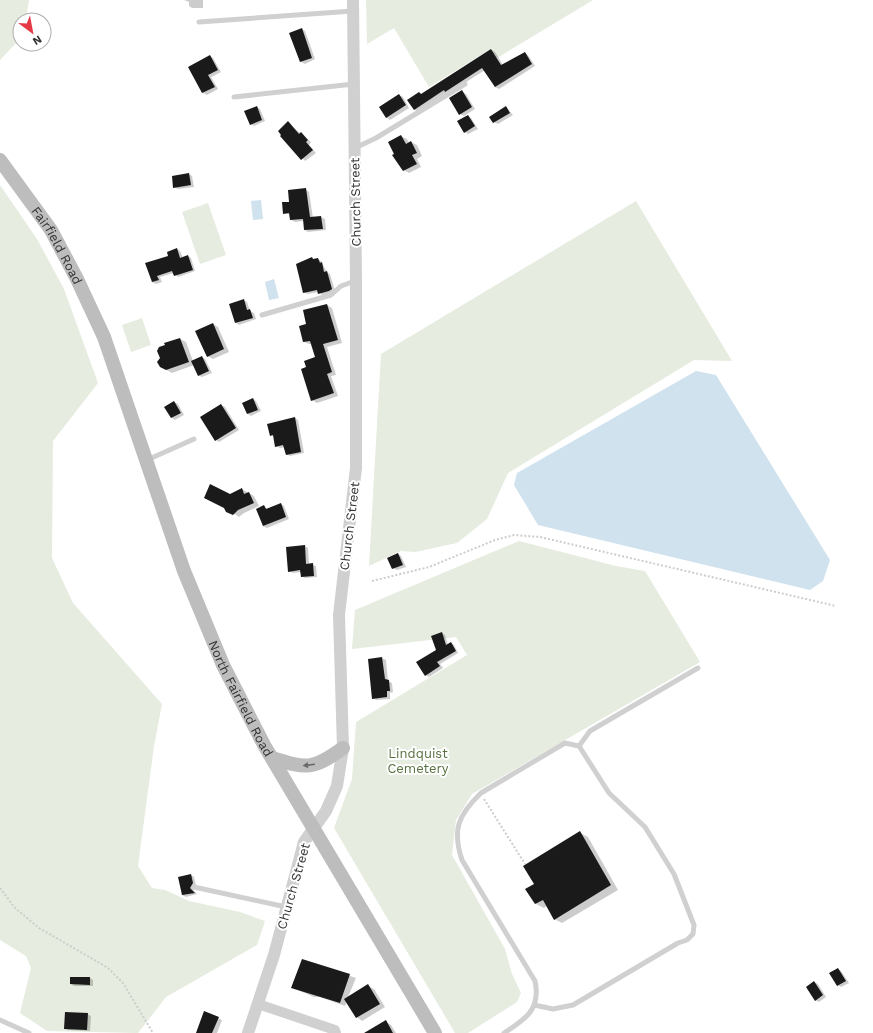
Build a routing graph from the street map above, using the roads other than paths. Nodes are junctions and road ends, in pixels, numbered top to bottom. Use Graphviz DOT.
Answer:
graph roads {
  1 [pos="353,6"];
  2 [pos="199,22"];
  3 [pos="354,84"];
  4 [pos="465,84"];
  5 [pos="234,97"];
  6 [pos="354,149"];
  7 [pos="0,160"];
  8 [pos="356,281"];
  9 [pos="262,315"];
  10 [pos="104,337"];
  11 [pos="194,439"];
  12 [pos="146,461"];
  13 [pos="698,668"];
  14 [pos="579,746"];
  15 [pos="343,748"];
  16 [pos="272,758"];
  17 [pos="313,827"];
  18 [pos="194,887"];
  19 [pos="286,907"];
  20 [pos="258,1004"];
  21 [pos="534,1005"];
  22 [pos="0,1020"];
  23 [pos="29,1033"];
  24 [pos="248,1033"];
  25 [pos="336,1033"];
  26 [pos="435,1033"];
  27 [pos="504,1033"];
  1 -- 2 [label="lane"];
  1 -- 3 [label="street, Church Street"];
  3 -- 5 [label="lane"];
  3 -- 6 [label="street, Church Street"];
  4 -- 6 [label="lane"];
  6 -- 8 [label="street, Church Street"];
  7 -- 10 [label="main road, Fairfield Road"];
  8 -- 9 [label="lane"];
  8 -- 15 [label="street, Church Street"];
  10 -- 12 [label="main road, North Fairfield Road"];
  11 -- 12 [label="lane"];
  12 -- 16 [label="main road, North Fairfield Road"];
  13 -- 14 [label="lane"];
  14 -- 21 [label="lane"];
  14 -- 21 [label="lane"];
  15 -- 16 [label="main road, one-way"];
  15 -- 17 [label="street, Church Street"];
  16 -- 17 [label="main road, North Fairfield Road"];
  17 -- 19 [label="street, Church Street"];
  17 -- 26 [label="main road, North Fairfield Road"];
  18 -- 19 [label="lane"];
  19 -- 20 [label="street, Church Street"];
  20 -- 24 [label="street, Church Street"];
  20 -- 25 [label="street"];
  21 -- 27 [label="lane"];
  22 -- 23 [label="lane"];
}
